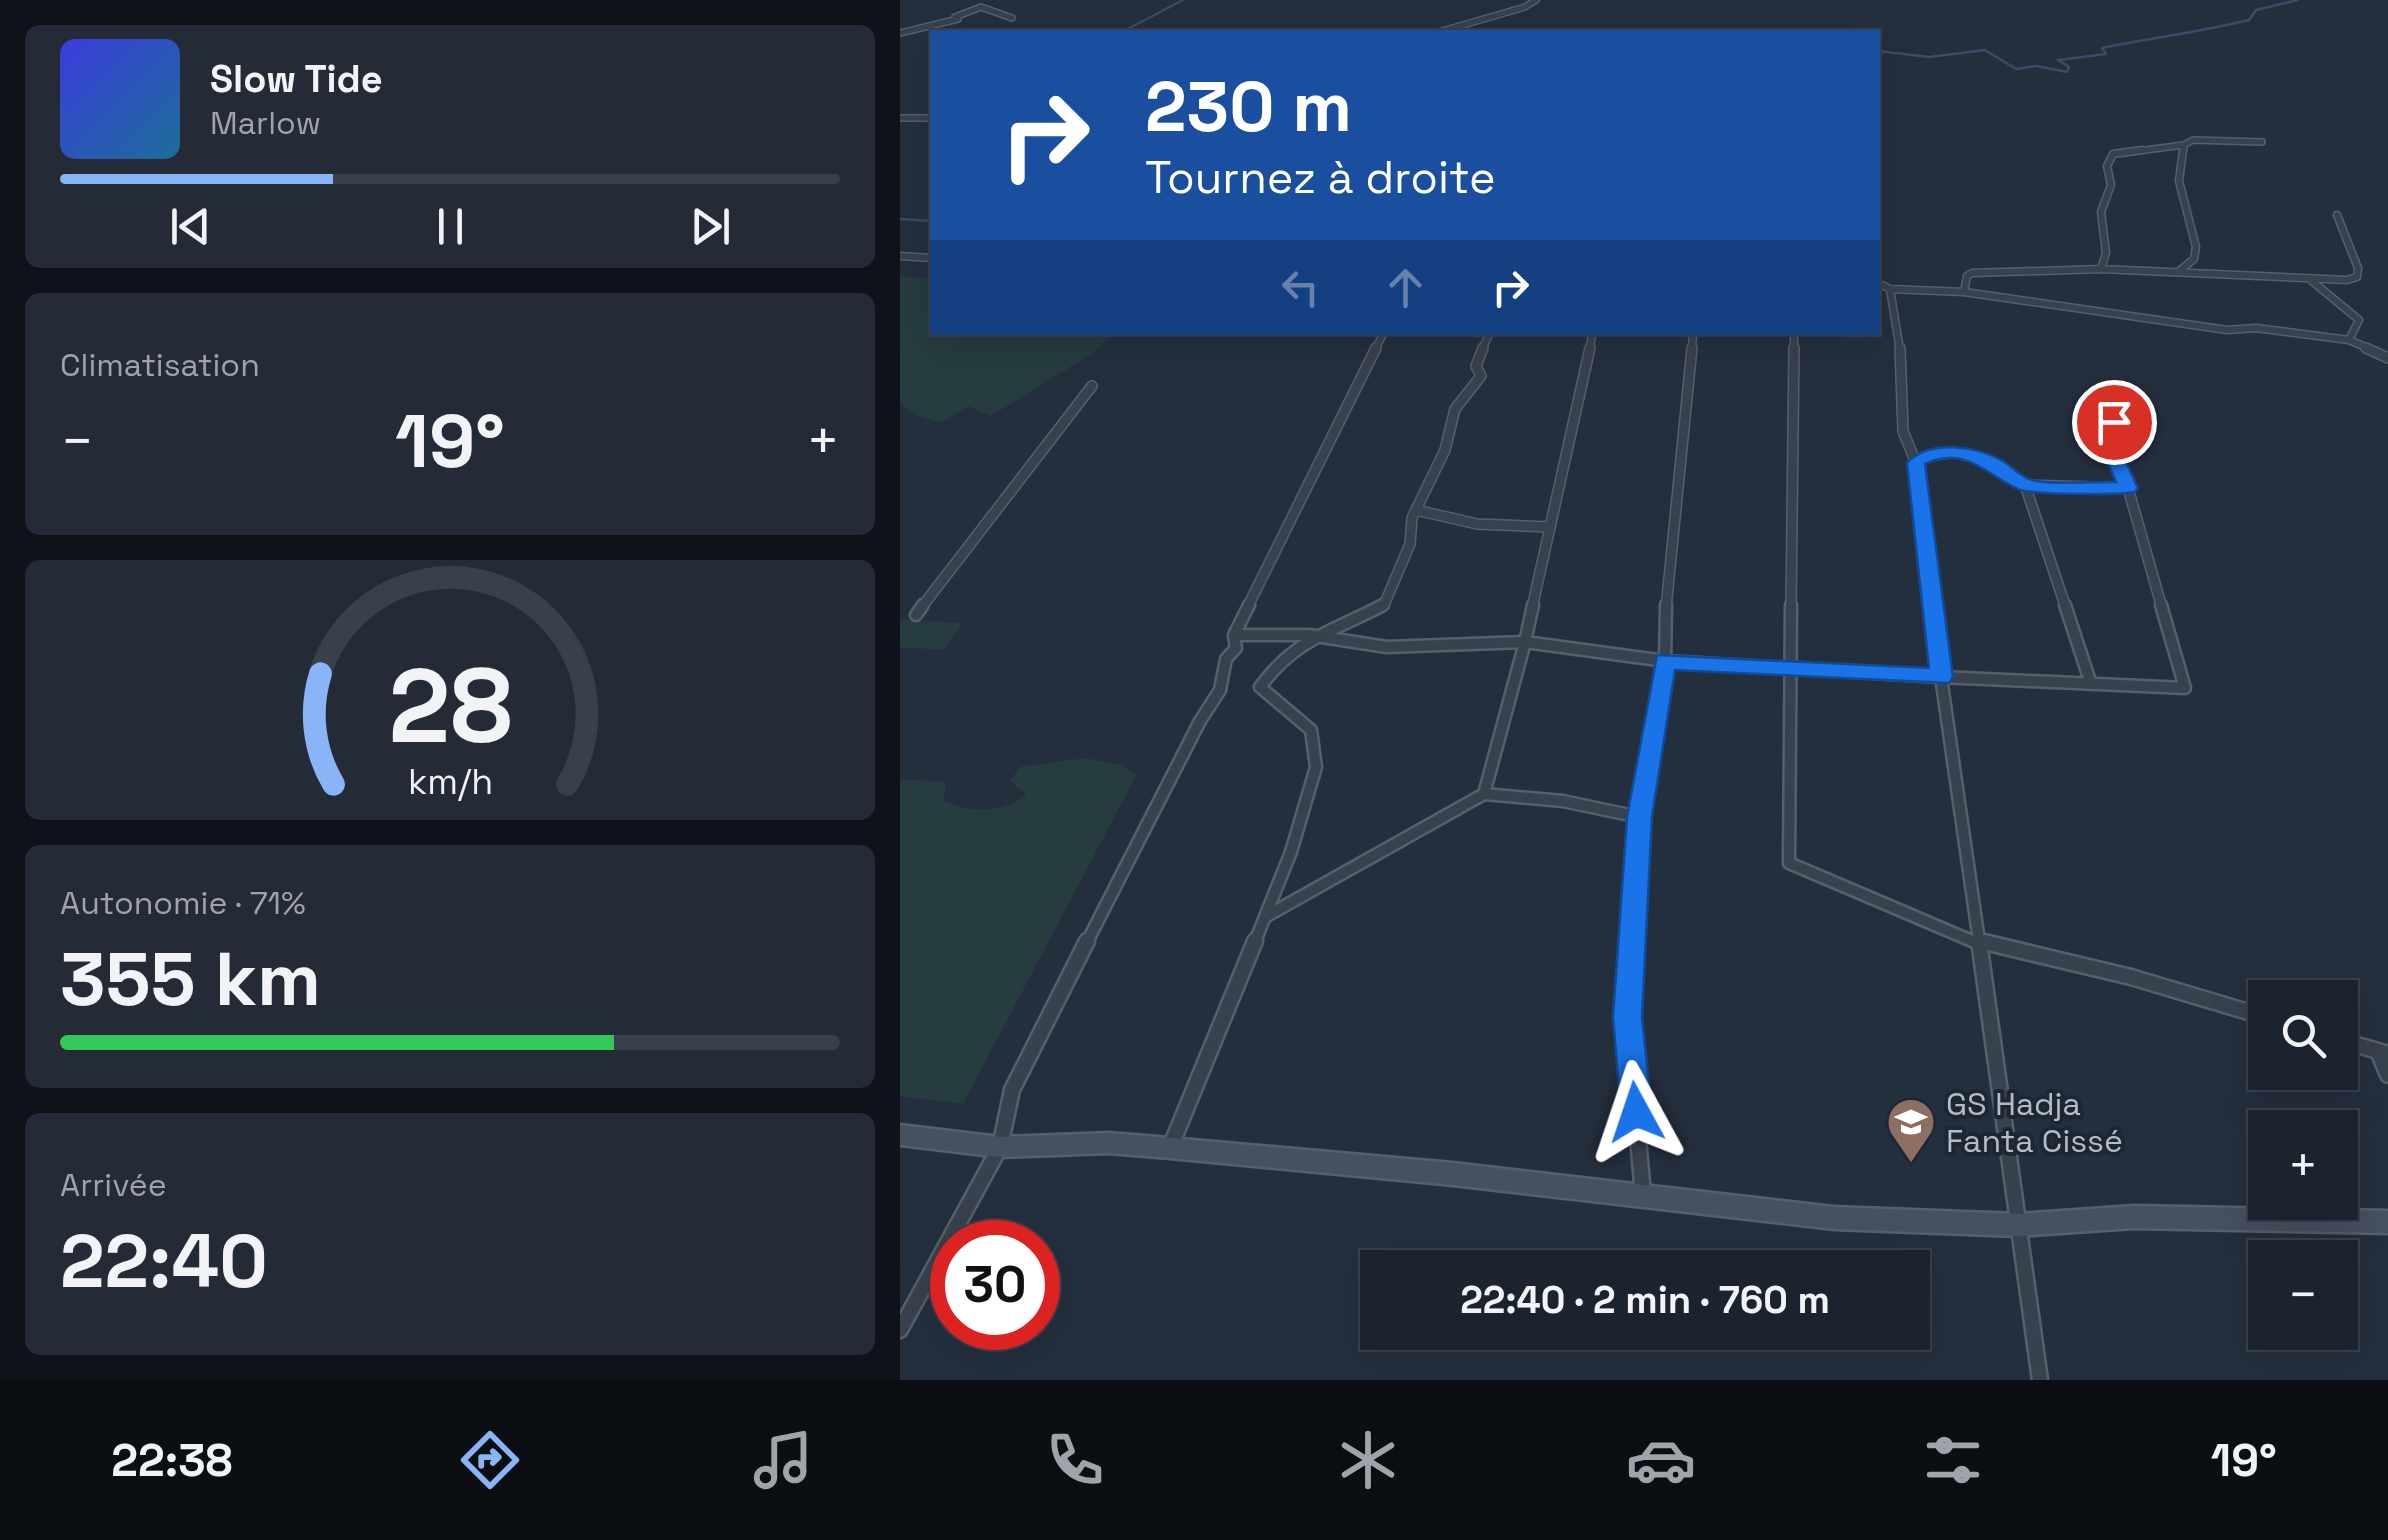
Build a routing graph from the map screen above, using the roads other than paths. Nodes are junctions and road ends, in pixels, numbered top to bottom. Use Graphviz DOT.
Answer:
graph roads {
  1 [pos="1536,0"];
  2 [pos="1012,18"];
  3 [pos="919,29"];
  4 [pos="1446,30"];
  5 [pos="900,33"];
  6 [pos="930,36"];
  7 [pos="900,118"];
  8 [pos="930,118"];
  9 [pos="2262,142"];
  10 [pos="2184,145"];
  11 [pos="2338,215"];
  12 [pos="900,256"];
  13 [pos="930,258"];
  14 [pos="2101,269"];
  15 [pos="2178,272"];
  16 [pos="2312,281"];
  17 [pos="1880,284"];
  18 [pos="1890,288"];
  19 [pos="1964,292"];
  20 [pos="1383,335"];
  21 [pos="1489,335"];
  22 [pos="1591,335"];
  23 [pos="1692,335"];
  24 [pos="1794,335"];
  25 [pos="2349,340"];
  26 [pos="2388,358"];
  27 [pos="1092,386"];
  28 [pos="2114,422"];
  29 [pos="1916,463"];
  30 [pos="2024,485"];
  31 [pos="2128,488"];
  32 [pos="1416,510"];
  33 [pos="1549,526"];
  34 [pos="916,615"];
  35 [pos="1234,635"];
  36 [pos="1308,636"];
  37 [pos="1525,642"];
  38 [pos="1665,661"];
  39 [pos="1789,669"];
  40 [pos="1942,677"];
  41 [pos="2091,684"];
  42 [pos="1484,794"];
  43 [pos="1639,817"];
  44 [pos="1263,918"];
  45 [pos="1979,941"];
  46 [pos="2248,1012"];
  47 [pos="2358,1045"];
  48 [pos="2383,1052"];
  49 [pos="2388,1075"];
  50 [pos="900,1135"];
  51 [pos="1000,1147"];
  52 [pos="1170,1148"];
  53 [pos="1643,1194"];
  54 [pos="2388,1222"];
  55 [pos="2018,1226"];
  56 [pos="900,1330"];
  57 [pos="2040,1380"];
  1 -- 4 [label="street"];
  2 -- 3 [label="street"];
  3 -- 5 [label="street"];
  3 -- 6 [label="street"];
  7 -- 8 [label="street"];
  9 -- 10 [label="street"];
  10 -- 14 [label="street"];
  10 -- 15 [label="street"];
  11 -- 16 [label="street"];
  12 -- 13 [label="street"];
  14 -- 15 [label="street"];
  14 -- 19 [label="street"];
  15 -- 16 [label="street"];
  16 -- 25 [label="street"];
  17 -- 18 [label="street"];
  18 -- 19 [label="street"];
  18 -- 29 [label="street"];
  19 -- 25 [label="street"];
  20 -- 35 [label="street"];
  21 -- 32 [label="street"];
  22 -- 33 [label="street"];
  23 -- 38 [label="street"];
  24 -- 39 [label="street"];
  25 -- 26 [label="street"];
  27 -- 34 [label="street"];
  28 -- 31 [label="street"];
  29 -- 30 [label="street"];
  29 -- 40 [label="street"];
  30 -- 31 [label="street"];
  30 -- 41 [label="street"];
  31 -- 41 [label="street"];
  32 -- 33 [label="street"];
  32 -- 36 [label="street"];
  33 -- 37 [label="street"];
  35 -- 36 [label="street"];
  35 -- 51 [label="street"];
  36 -- 37 [label="street"];
  36 -- 44 [label="street"];
  37 -- 38 [label="street"];
  37 -- 42 [label="street"];
  38 -- 39 [label="street"];
  38 -- 43 [label="street"];
  39 -- 40 [label="street"];
  39 -- 45 [label="street"];
  40 -- 41 [label="street"];
  40 -- 45 [label="street"];
  42 -- 43 [label="street"];
  42 -- 44 [label="street"];
  43 -- 53 [label="street"];
  44 -- 52 [label="street"];
  45 -- 46 [label="street"];
  45 -- 55 [label="street"];
  47 -- 48 [label="street"];
  48 -- 49 [label="street"];
  50 -- 51 [label="main road"];
  51 -- 52 [label="main road"];
  51 -- 56 [label="street"];
  52 -- 53 [label="main road"];
  53 -- 55 [label="main road"];
  54 -- 55 [label="main road"];
  55 -- 57 [label="street"];
}
